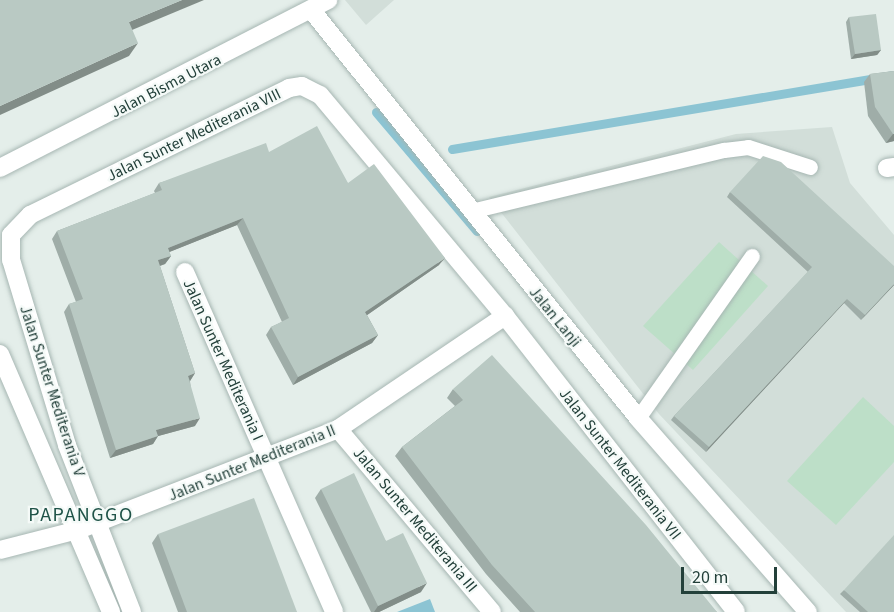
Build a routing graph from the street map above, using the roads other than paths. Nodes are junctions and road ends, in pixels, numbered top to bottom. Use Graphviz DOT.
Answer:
graph roads {
  1 [pos="329,0"];
  2 [pos="313,12"];
  3 [pos="810,167"];
  4 [pos="0,168"];
  5 [pos="471,211"];
  6 [pos="10,235"];
  7 [pos="752,256"];
  8 [pos="185,272"];
  9 [pos="505,316"];
  10 [pos="0,354"];
  11 [pos="638,418"];
  12 [pos="338,429"];
  13 [pos="266,458"];
  14 [pos="98,522"];
  15 [pos="78,530"];
  16 [pos="0,550"];
  17 [pos="111,612"];
  18 [pos="132,612"];
  19 [pos="334,612"];
  20 [pos="492,612"];
  21 [pos="736,612"];
  22 [pos="808,612"];
  1 -- 2 [label="street, Jalan Bisma Utara"];
  2 -- 4 [label="street, Jalan Bisma Utara"];
  2 -- 5 [label="street, Jalan Lanji"];
  3 -- 5 [label="lane"];
  5 -- 11 [label="street, Jalan Lanji"];
  6 -- 9 [label="street, Jalan Sunter Mediterania VIII"];
  6 -- 14 [label="street, Jalan Sunter Mediterania V"];
  7 -- 11 [label="lane"];
  8 -- 13 [label="street, Jalan Sunter Mediterania I"];
  9 -- 12 [label="street, Jalan Sunter Mediterania II"];
  9 -- 21 [label="street, Jalan Sunter Mediterania VII"];
  10 -- 15 [label="street"];
  11 -- 22 [label="street, Jalan Lanji"];
  12 -- 13 [label="street, Jalan Sunter Mediterania II"];
  12 -- 20 [label="street, Jalan Sunter Mediterania III"];
  13 -- 14 [label="street, Jalan Sunter Mediterania II"];
  13 -- 19 [label="street, Jalan Sunter Mediterania I"];
  14 -- 15 [label="street, Jalan Sunter Mediterania II"];
  14 -- 18 [label="street, Jalan Sunter Mediterania V"];
  15 -- 16 [label="street, Jalan Sunter Mediterania II"];
  15 -- 17 [label="street"];
}
